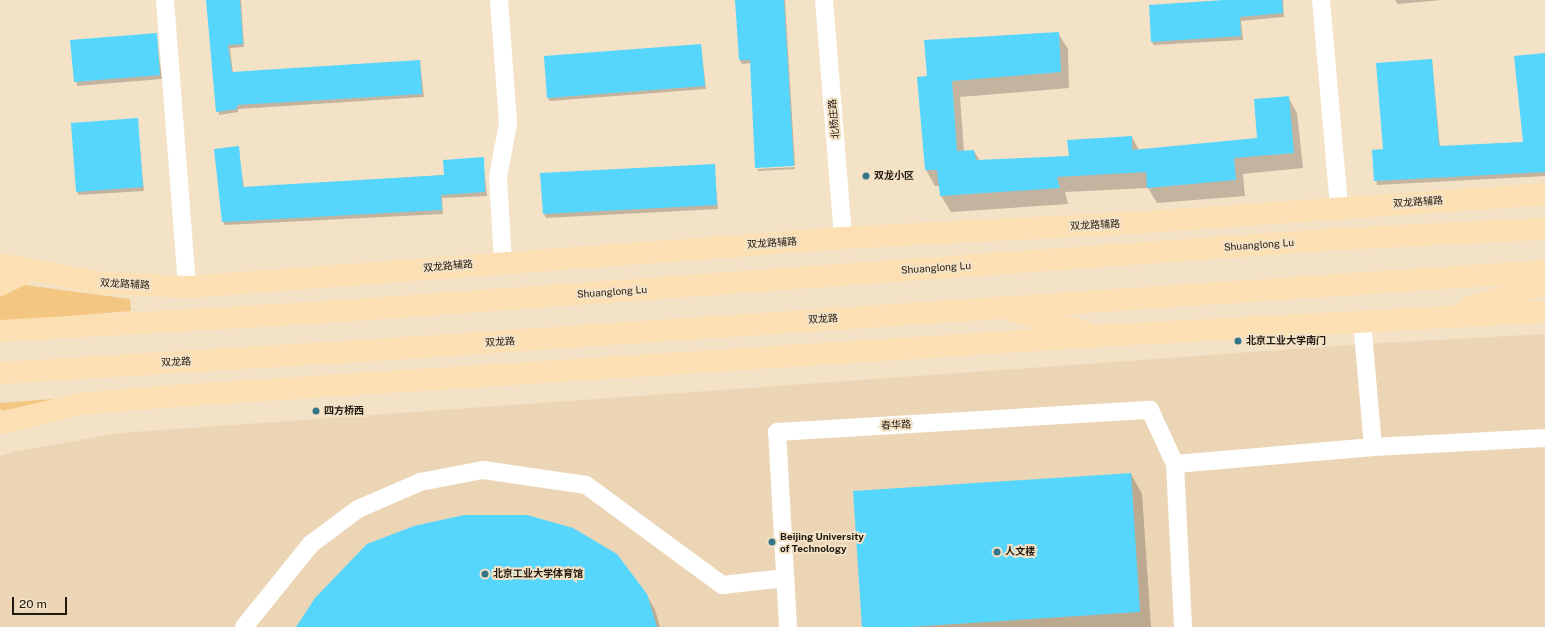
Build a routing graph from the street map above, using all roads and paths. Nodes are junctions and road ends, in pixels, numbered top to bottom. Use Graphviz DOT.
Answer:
graph roads {
  1 [pos="165,0"];
  2 [pos="498,0"];
  3 [pos="824,0"];
  4 [pos="1321,0"];
  5 [pos="1545,194"];
  6 [pos="1339,206"];
  7 [pos="1545,229"];
  8 [pos="843,238"];
  9 [pos="503,262"];
  10 [pos="0,264"];
  11 [pos="29,270"];
  12 [pos="1545,271"];
  13 [pos="0,272"];
  14 [pos="1545,284"];
  15 [pos="0,285"];
  16 [pos="187,287"];
  17 [pos="999,306"];
  18 [pos="1545,312"];
  19 [pos="1438,317"];
  20 [pos="1362,321"];
  21 [pos="0,332"];
  22 [pos="1098,336"];
  23 [pos="0,373"];
  24 [pos="2,420"];
  25 [pos="1545,438"];
  26 [pos="1373,447"];
  27 [pos="1175,464"];
  28 [pos="785,578"];
  29 [pos="244,627"];
  30 [pos="788,627"];
  31 [pos="1183,627"];
  1 -- 16 [label="street"];
  2 -- 9 [label="street"];
  3 -- 8 [label="street, 北杨庄路"];
  4 -- 6 [label="street"];
  5 -- 6 [label="main road, 双龙路辅路"];
  6 -- 8 [label="main road, 双龙路辅路"];
  7 -- 21 [label="main road, Shuanglong Lu"];
  8 -- 9 [label="main road, 双龙路辅路"];
  9 -- 16 [label="main road, 双龙路辅路"];
  10 -- 11 [label="main road, 双龙路辅路"];
  11 -- 13 [label="street"];
  11 -- 15 [label="main road"];
  11 -- 16 [label="main road, 双龙路辅路"];
  12 -- 17 [label="main road"];
  14 -- 19 [label="main road"];
  17 -- 22 [label="main road"];
  17 -- 23 [label="main road, 双龙路"];
  18 -- 19 [label="main road"];
  19 -- 20 [label="main road"];
  20 -- 22 [label="main road"];
  20 -- 26 [label="street"];
  22 -- 24 [label="main road"];
  25 -- 26 [label="street"];
  26 -- 27 [label="street"];
  27 -- 28 [label="street, 春华路"];
  27 -- 31 [label="street"];
  28 -- 29 [label="street"];
  28 -- 30 [label="street, 春华路"];
}
